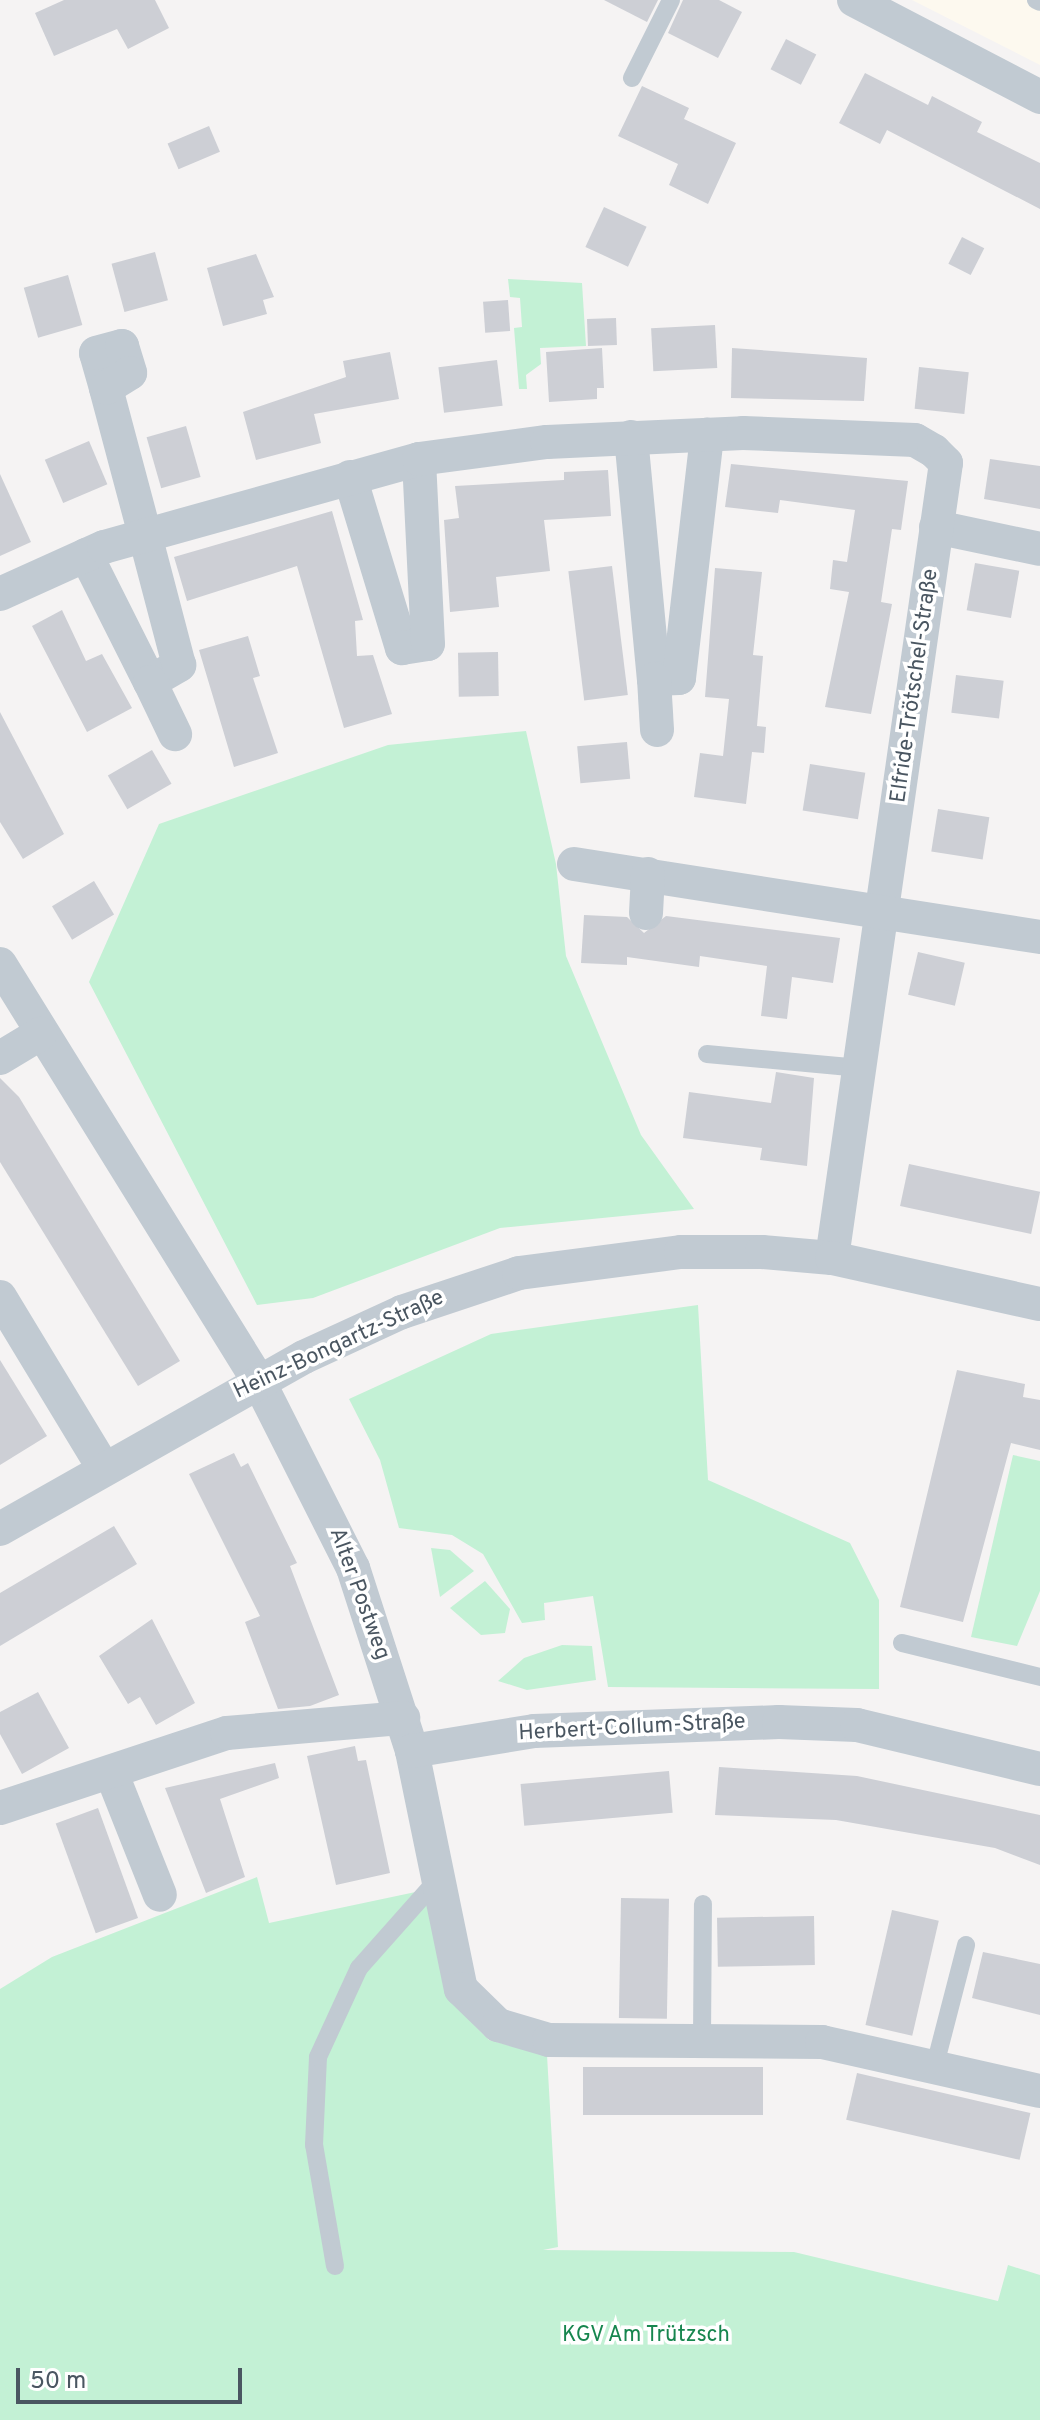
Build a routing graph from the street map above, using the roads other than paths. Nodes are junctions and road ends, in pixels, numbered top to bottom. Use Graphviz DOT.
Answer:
graph roads {
  1 [pos="671,0"];
  2 [pos="854,0"];
  3 [pos="632,78"];
  4 [pos="1040,97"];
  5 [pos="106,388"];
  6 [pos="707,435"];
  7 [pos="631,437"];
  8 [pos="419,459"];
  9 [pos="350,477"];
  10 [pos="936,527"];
  11 [pos="145,535"];
  12 [pos="1040,549"];
  13 [pos="86,555"];
  14 [pos="0,594"];
  15 [pos="654,679"];
  16 [pos="150,682"];
  17 [pos="657,730"];
  18 [pos="175,734"];
  19 [pos="574,864"];
  20 [pos="648,874"];
  21 [pos="884,908"];
  22 [pos="646,913"];
  23 [pos="1040,937"];
  24 [pos="0,964"];
  25 [pos="40,1034"];
  26 [pos="707,1054"];
  27 [pos="0,1058"];
  28 [pos="860,1068"];
  29 [pos="832,1258"];
  30 [pos="0,1297"];
  31 [pos="1040,1304"];
  32 [pos="258,1380"];
  33 [pos="103,1467"];
  34 [pos="0,1529"];
  35 [pos="902,1643"];
  36 [pos="1040,1677"];
  37 [pos="403,1718"];
  38 [pos="412,1751"];
  39 [pos="1040,1769"];
  40 [pos="111,1772"];
  41 [pos="0,1807"];
  42 [pos="439,1878"];
  43 [pos="160,1895"];
  44 [pos="703,1904"];
  45 [pos="966,1945"];
  46 [pos="702,2040"];
  47 [pos="935,2065"];
  48 [pos="1040,2091"];
  49 [pos="335,2266"];
  1 -- 3 [label="lane"];
  2 -- 4 [label="street"];
  5 -- 11 [label="street"];
  6 -- 7 [label="street"];
  6 -- 10 [label="street, Elfride-Trötschel-Straße"];
  6 -- 15 [label="street"];
  7 -- 8 [label="street"];
  7 -- 15 [label="street"];
  8 -- 9 [label="street"];
  8 -- 9 [label="street"];
  9 -- 11 [label="street"];
  10 -- 12 [label="street"];
  10 -- 21 [label="street, Elfride-Trötschel-Straße"];
  11 -- 13 [label="street"];
  11 -- 16 [label="street"];
  13 -- 14 [label="street"];
  13 -- 16 [label="street"];
  15 -- 17 [label="street"];
  16 -- 18 [label="street"];
  19 -- 20 [label="street"];
  20 -- 21 [label="street"];
  20 -- 22 [label="street"];
  21 -- 23 [label="street"];
  21 -- 28 [label="street, Elfride-Trötschel-Straße"];
  24 -- 25 [label="street, Alter Postweg"];
  25 -- 27 [label="street"];
  25 -- 32 [label="street, Alter Postweg"];
  26 -- 28 [label="lane"];
  28 -- 29 [label="street, Elfride-Trötschel-Straße"];
  29 -- 31 [label="street, Heinz-Bongartz-Straße"];
  29 -- 32 [label="street, Heinz-Bongartz-Straße"];
  30 -- 33 [label="street"];
  32 -- 33 [label="street, Heinz-Bongartz-Straße"];
  32 -- 37 [label="street, Alter Postweg"];
  33 -- 34 [label="street, Heinz-Bongartz-Straße"];
  35 -- 36 [label="lane"];
  37 -- 38 [label="street, Alter Postweg"];
  37 -- 40 [label="street"];
  38 -- 39 [label="street, Herbert-Collum-Straße"];
  38 -- 42 [label="street, Alter Postweg"];
  40 -- 41 [label="street"];
  40 -- 43 [label="street"];
  42 -- 46 [label="street, Alter Postweg"];
  42 -- 49 [label="lane"];
  44 -- 46 [label="lane"];
  45 -- 47 [label="lane"];
  46 -- 47 [label="street, Alter Postweg"];
  47 -- 48 [label="street, Alter Postweg"];
}
